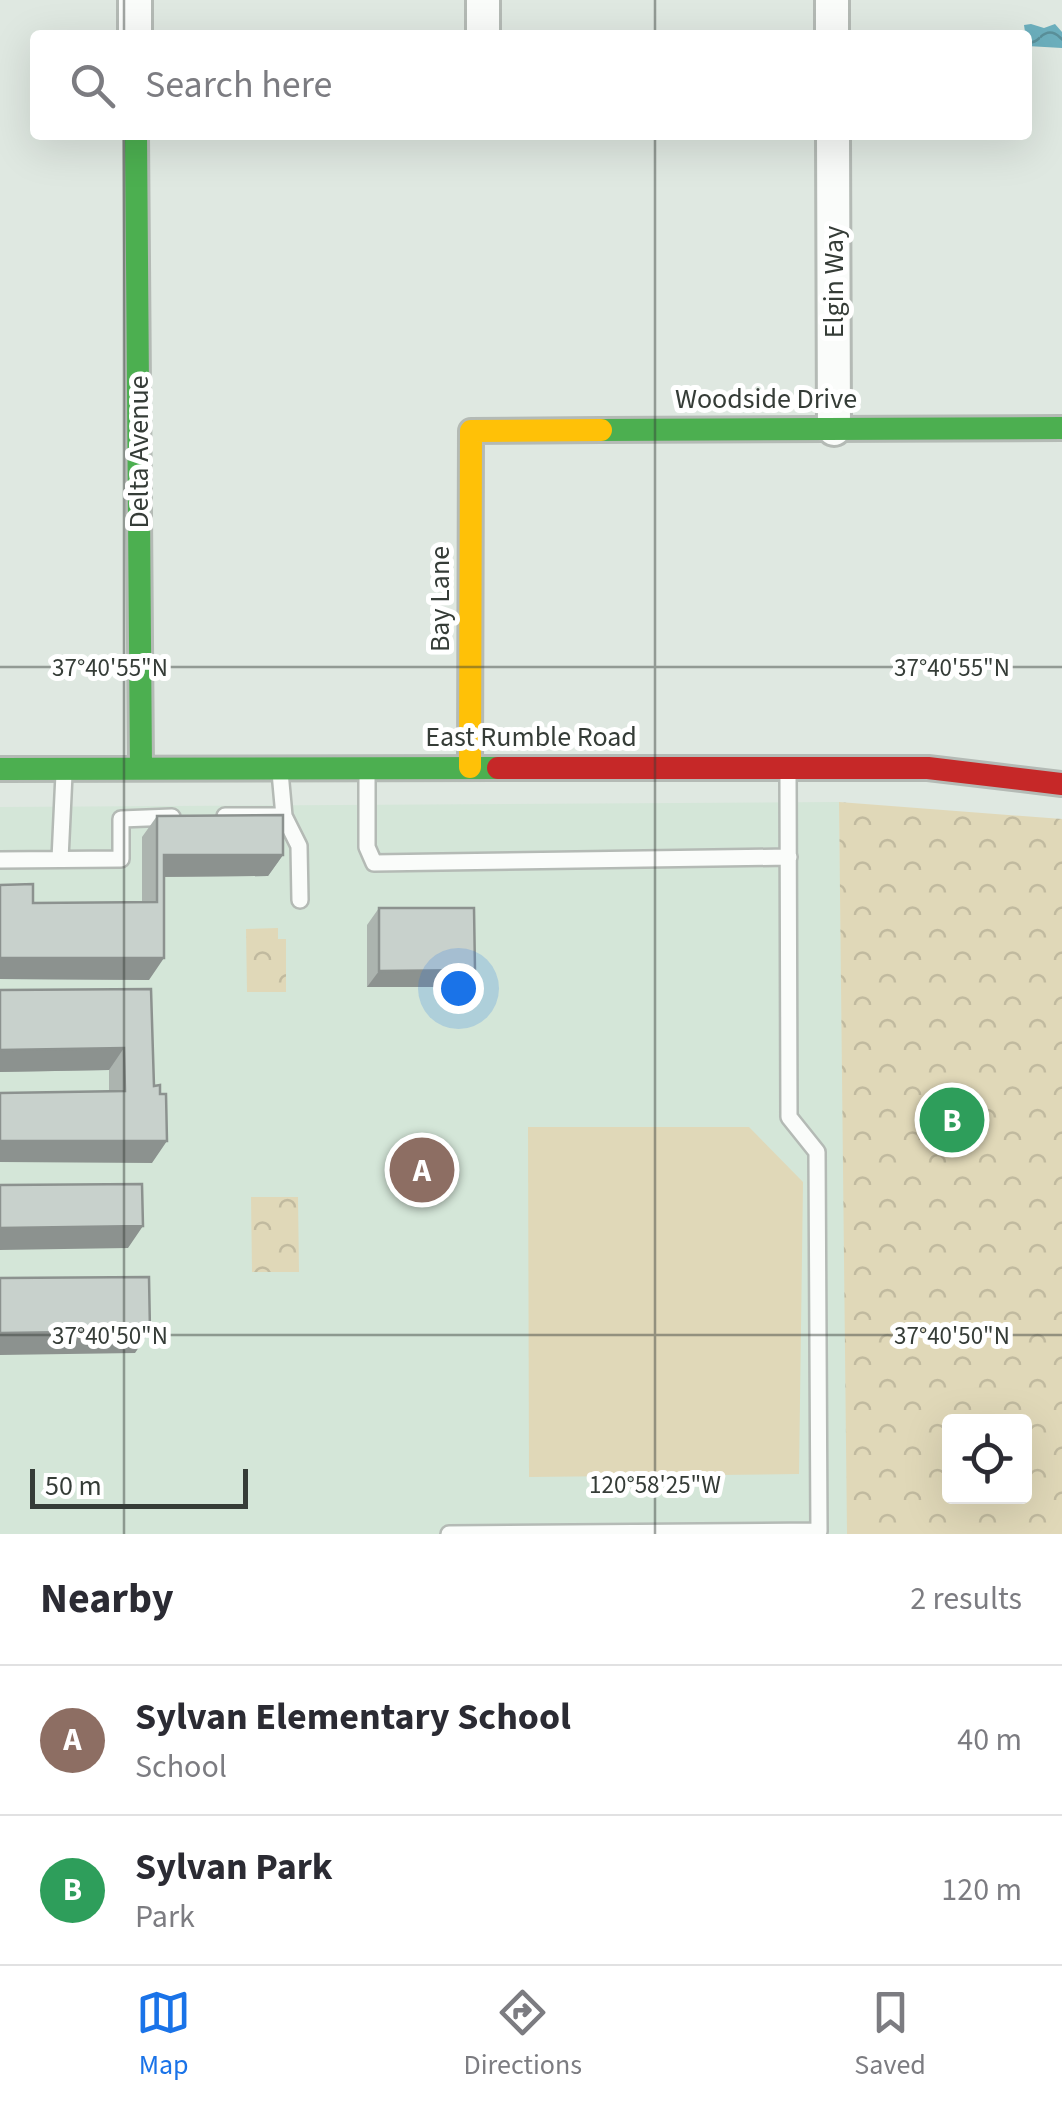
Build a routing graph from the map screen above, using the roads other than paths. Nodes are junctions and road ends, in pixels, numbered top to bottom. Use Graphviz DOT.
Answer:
graph roads {
  1 [pos="135,0"];
  2 [pos="483,0"];
  3 [pos="832,0"];
  4 [pos="135,30"];
  5 [pos="483,30"];
  6 [pos="832,30"];
  7 [pos="136,140"];
  8 [pos="833,140"];
  9 [pos="1062,428"];
  10 [pos="834,429"];
  11 [pos="471,431"];
  12 [pos="470,767"];
  13 [pos="64,768"];
  14 [pos="141,768"];
  15 [pos="279,768"];
  16 [pos="367,768"];
  17 [pos="788,768"];
  18 [pos="0,769"];
  19 [pos="1062,784"];
  20 [pos="194,816"];
  21 [pos="212,816"];
  22 [pos="284,816"];
  23 [pos="788,857"];
  24 [pos="0,860"];
  25 [pos="60,860"];
  26 [pos="300,900"];
  27 [pos="449,1534"];
  1 -- 4 [label="street"];
  2 -- 5 [label="street"];
  3 -- 6 [label="street"];
  7 -- 14 [label="street, Delta Avenue"];
  8 -- 10 [label="street, Elgin Way"];
  9 -- 10 [label="street, Woodside Drive"];
  10 -- 11 [label="street, Woodside Drive"];
  11 -- 12 [label="street, Bay Lane"];
  12 -- 16 [label="street, East Rumble Road"];
  12 -- 17 [label="street, East Rumble Road"];
  13 -- 14 [label="street, East Rumble Road"];
  13 -- 18 [label="street, East Rumble Road"];
  13 -- 25 [label="lane"];
  14 -- 15 [label="street, East Rumble Road"];
  15 -- 16 [label="street, East Rumble Road"];
  15 -- 22 [label="lane"];
  16 -- 23 [label="lane"];
  17 -- 19 [label="street, East Rumble Road"];
  17 -- 23 [label="lane"];
  20 -- 25 [label="lane"];
  21 -- 22 [label="lane"];
  22 -- 26 [label="lane"];
  23 -- 27 [label="lane"];
  24 -- 25 [label="lane"];
}
